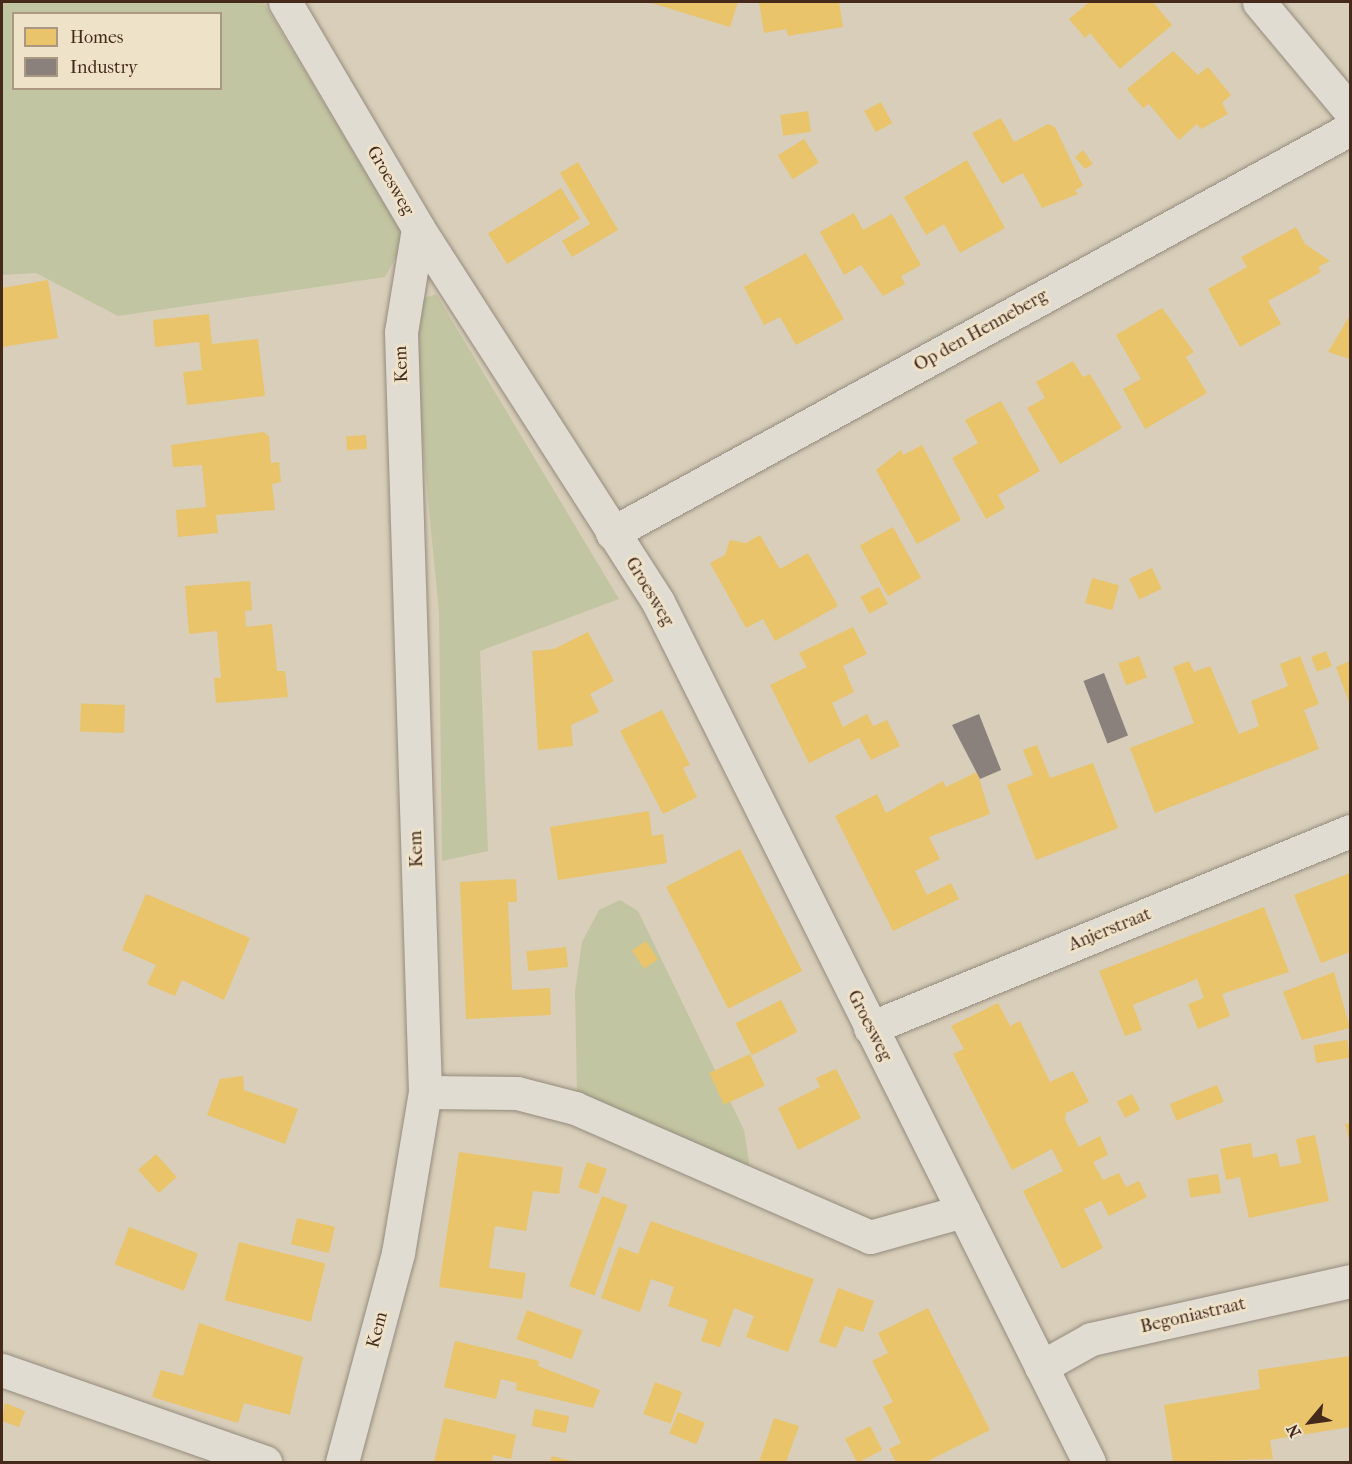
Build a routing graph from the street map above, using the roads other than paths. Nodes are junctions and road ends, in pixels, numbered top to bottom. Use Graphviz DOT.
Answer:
graph roads {
  1 [pos="285,2"];
  2 [pos="1259,2"];
  3 [pos="1350,111"];
  4 [pos="1350,129"];
  5 [pos="418,228"];
  6 [pos="612,534"];
  7 [pos="1350,831"];
  8 [pos="870,1028"];
  9 [pos="425,1092"];
  10 [pos="963,1211"];
  11 [pos="1350,1281"];
  12 [pos="1041,1367"];
  13 [pos="2,1370"];
  14 [pos="265,1462"];
  15 [pos="342,1462"];
  16 [pos="1089,1462"];
  1 -- 5 [label="street, Groesweg"];
  2 -- 3 [label="street"];
  4 -- 6 [label="street, Op den Henneberg"];
  5 -- 6 [label="street, Groesweg"];
  5 -- 9 [label="street, Kem"];
  6 -- 8 [label="street, Groesweg"];
  7 -- 8 [label="street, Anjerstraat"];
  8 -- 10 [label="street, Groesweg"];
  9 -- 10 [label="street"];
  9 -- 15 [label="street, Kem"];
  10 -- 12 [label="street, Groesweg"];
  11 -- 12 [label="street, Begoniastraat"];
  12 -- 16 [label="street, Groesweg"];
  13 -- 14 [label="street"];
}
